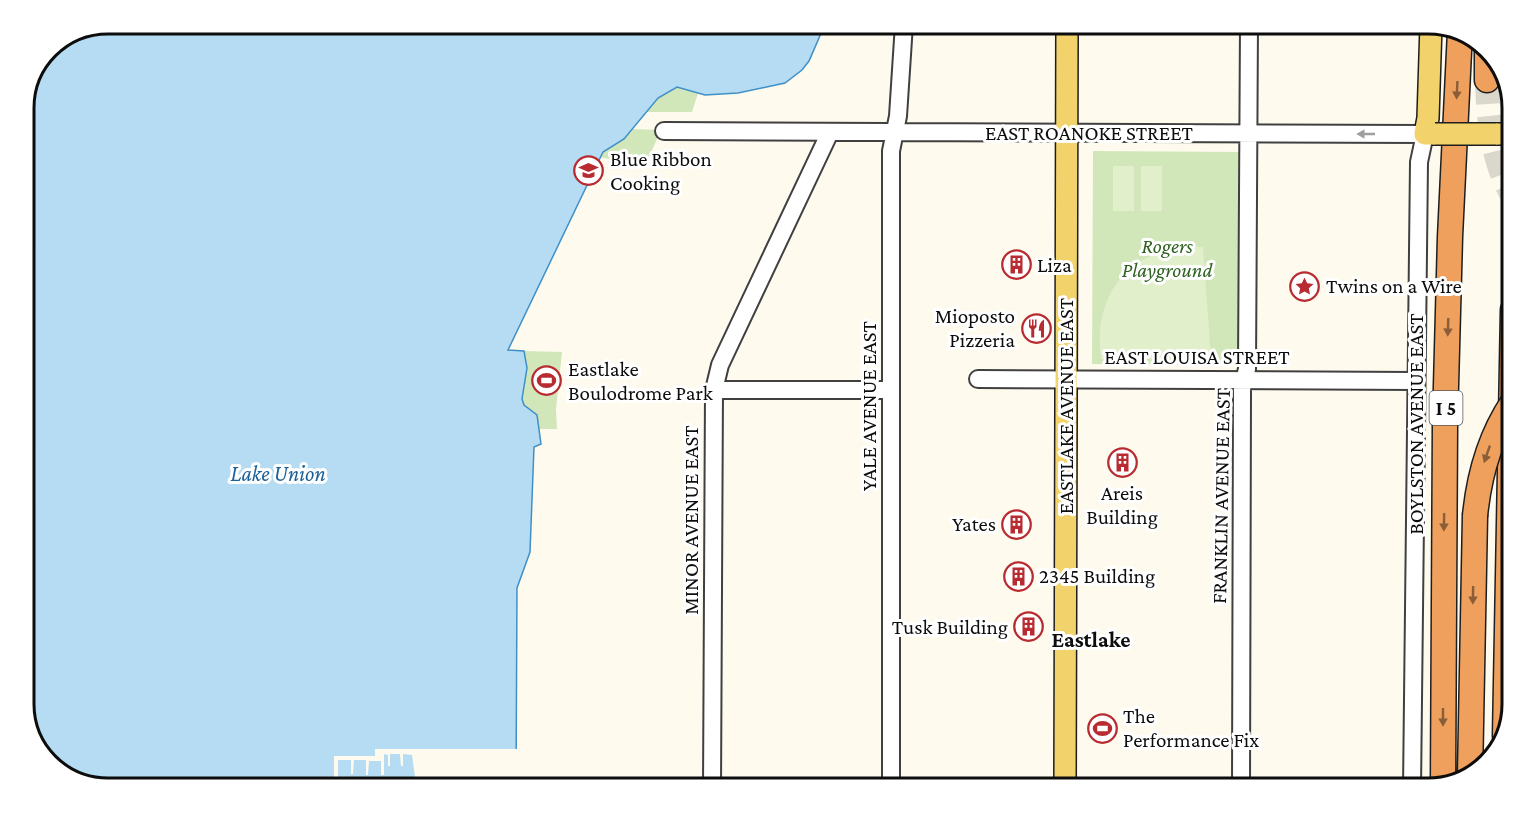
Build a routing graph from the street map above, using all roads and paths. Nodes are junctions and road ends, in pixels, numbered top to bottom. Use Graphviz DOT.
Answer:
graph roads {
  1 [pos="903,34"];
  2 [pos="1067,34"];
  3 [pos="1249,34"];
  4 [pos="1431,34"];
  5 [pos="1460,41"];
  6 [pos="1487,64"];
  7 [pos="1487,80"];
  8 [pos="664,132"];
  9 [pos="830,132"];
  10 [pos="895,132"];
  11 [pos="1067,132"];
  12 [pos="1249,134"];
  13 [pos="1430,134"];
  14 [pos="1502,134"];
  15 [pos="978,379"];
  16 [pos="1066,379"];
  17 [pos="1244,380"];
  18 [pos="1416,381"];
  19 [pos="714,390"];
  20 [pos="891,390"];
  21 [pos="1502,421"];
  22 [pos="1470,765"];
  23 [pos="1443,777"];
  24 [pos="712,778"];
  25 [pos="891,778"];
  26 [pos="1065,778"];
  27 [pos="1241,778"];
  28 [pos="1412,778"];
  1 -- 10 [label="street, YALE AVENUE EAST"];
  2 -- 11 [label="main road, EASTLAKE AVENUE EAST"];
  3 -- 12 [label="street, FRANKLIN AVENUE EAST"];
  4 -- 13 [label="main road, BOYLSTON AVENUE EAST"];
  5 -- 23 [label="highway, I 5, one-way"];
  6 -- 7 [label="highway"];
  8 -- 9 [label="street, EAST ROANOKE STREET"];
  9 -- 10 [label="street, EAST ROANOKE STREET"];
  9 -- 19 [label="street, MINOR AVENUE EAST"];
  10 -- 11 [label="street, EAST ROANOKE STREET"];
  10 -- 20 [label="street, YALE AVENUE EAST"];
  11 -- 12 [label="street, EAST ROANOKE STREET"];
  11 -- 16 [label="main road, EASTLAKE AVENUE EAST"];
  13 -- 12 [label="street, EAST ROANOKE STREET, one-way"];
  12 -- 17 [label="street, FRANKLIN AVENUE EAST"];
  13 -- 14 [label="main road, EAST ROANOKE STREET, bridge"];
  13 -- 18 [label="street, BOYLSTON AVENUE EAST"];
  15 -- 16 [label="street, EAST LOUISA STREET"];
  16 -- 17 [label="street, EAST LOUISA STREET"];
  16 -- 26 [label="main road, EASTLAKE AVENUE EAST"];
  17 -- 18 [label="street, EAST LOUISA STREET"];
  17 -- 27 [label="street, FRANKLIN AVENUE EAST"];
  18 -- 28 [label="street, BOYLSTON AVENUE EAST"];
  19 -- 20 [label="street"];
  19 -- 24 [label="street, MINOR AVENUE EAST"];
  20 -- 25 [label="street, YALE AVENUE EAST"];
  21 -- 22 [label="highway, one-way, bridge"];
}
